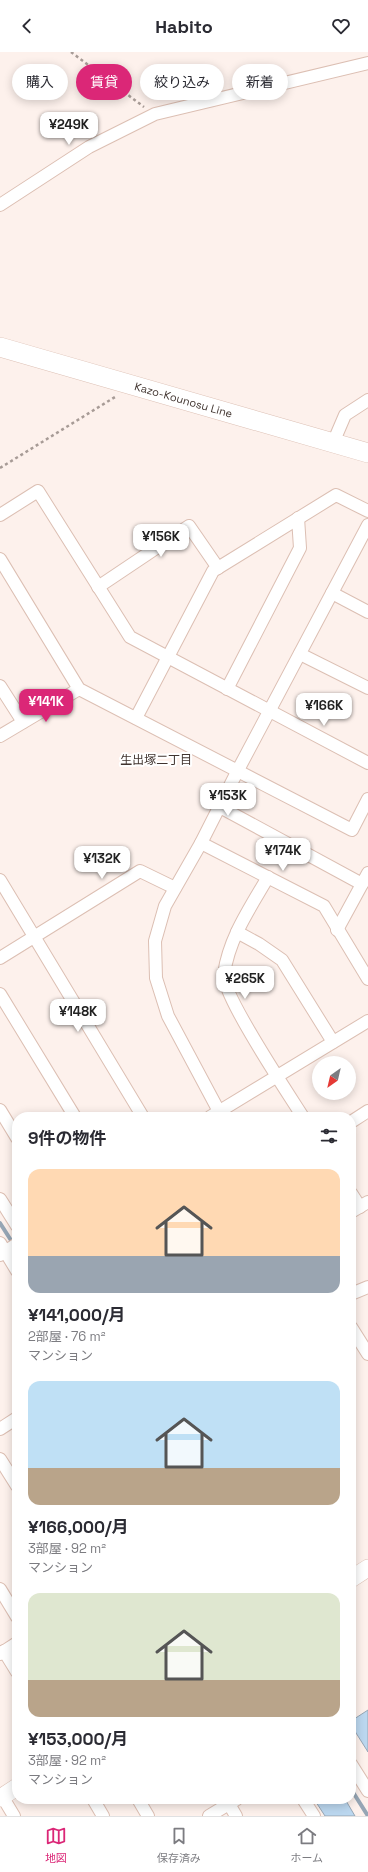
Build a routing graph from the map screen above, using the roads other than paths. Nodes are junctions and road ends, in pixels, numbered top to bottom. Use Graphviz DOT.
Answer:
graph roads {
  1 [pos="368,63"];
  2 [pos="0,205"];
  3 [pos="0,347"];
  4 [pos="368,400"];
  5 [pos="333,443"];
  6 [pos="368,453"];
  7 [pos="368,511"];
  8 [pos="0,515"];
  9 [pos="298,518"];
  10 [pos="368,525"];
  11 [pos="0,559"];
  12 [pos="218,568"];
  13 [pos="98,587"];
  14 [pos="332,593"];
  15 [pos="368,612"];
  16 [pos="300,654"];
  17 [pos="167,657"];
  18 [pos="0,686"];
  19 [pos="368,688"];
  20 [pos="79,689"];
  21 [pos="227,689"];
  22 [pos="270,712"];
  23 [pos="136,718"];
  24 [pos="23,722"];
  25 [pos="0,736"];
  26 [pos="368,763"];
  27 [pos="238,770"];
  28 [pos="368,799"];
  29 [pos="220,807"];
  30 [pos="201,843"];
  31 [pos="368,873"];
  32 [pos="268,877"];
  33 [pos="0,880"];
  34 [pos="362,884"];
  35 [pos="175,888"];
  36 [pos="337,930"];
  37 [pos="237,932"];
  38 [pos="34,936"];
  39 [pos="0,958"];
  40 [pos="368,980"];
  41 [pos="0,994"];
  42 [pos="368,1021"];
  43 [pos="333,1042"];
  44 [pos="277,1076"];
  45 [pos="0,1110"];
  46 [pos="368,1111"];
  47 [pos="72,1112"];
  48 [pos="140,1112"];
  49 [pos="216,1112"];
  50 [pos="222,1112"];
  51 [pos="300,1112"];
  52 [pos="356,1119"];
  53 [pos="12,1130"];
  54 [pos="0,1199"];
  55 [pos="12,1218"];
  56 [pos="12,1246"];
  57 [pos="2,1250"];
  58 [pos="12,1263"];
  59 [pos="368,1287"];
  60 [pos="356,1292"];
  61 [pos="356,1334"];
  62 [pos="368,1354"];
  63 [pos="12,1421"];
  64 [pos="0,1429"];
  65 [pos="0,1459"];
  66 [pos="12,1478"];
  67 [pos="368,1568"];
  68 [pos="356,1576"];
  69 [pos="0,1589"];
  70 [pos="12,1609"];
  71 [pos="12,1646"];
  72 [pos="2,1653"];
  73 [pos="12,1666"];
  74 [pos="356,1772"];
  75 [pos="12,1790"];
  76 [pos="368,1791"];
  77 [pos="1,1797"];
  78 [pos="96,1804"];
  79 [pos="141,1804"];
  80 [pos="230,1804"];
  81 [pos="233,1804"];
  82 [pos="306,1804"];
  83 [pos="14,1816"];
  84 [pos="103,1816"];
  85 [pos="148,1816"];
  86 [pos="209,1816"];
  87 [pos="236,1816"];
  88 [pos="314,1816"];
  1 -- 2 [label="street"];
  3 -- 5 [label="main road, Kazo-Kounosu Line"];
  4 -- 5 [label="street"];
  5 -- 6 [label="main road, Kazo-Kounosu Line"];
  7 -- 9 [label="street"];
  8 -- 13 [label="street"];
  9 -- 12 [label="street"];
  9 -- 21 [label="street"];
  10 -- 14 [label="street"];
  11 -- 20 [label="street"];
  12 -- 13 [label="street"];
  12 -- 17 [label="street"];
  13 -- 17 [label="street"];
  14 -- 15 [label="street"];
  14 -- 16 [label="street"];
  16 -- 19 [label="street"];
  16 -- 22 [label="street"];
  17 -- 21 [label="street"];
  17 -- 23 [label="street"];
  18 -- 24 [label="street"];
  20 -- 23 [label="street"];
  20 -- 24 [label="street"];
  21 -- 22 [label="street"];
  22 -- 26 [label="street"];
  22 -- 27 [label="street"];
  23 -- 27 [label="street"];
  24 -- 25 [label="street"];
  27 -- 28 [label="street"];
  27 -- 29 [label="street"];
  29 -- 30 [label="street"];
  29 -- 34 [label="street"];
  30 -- 32 [label="street"];
  30 -- 35 [label="street"];
  31 -- 34 [label="street"];
  32 -- 36 [label="street"];
  32 -- 37 [label="street"];
  33 -- 38 [label="street"];
  34 -- 36 [label="street"];
  35 -- 38 [label="street"];
  35 -- 49 [label="street"];
  36 -- 40 [label="street"];
  37 -- 43 [label="street"];
  37 -- 44 [label="street"];
  38 -- 39 [label="street"];
  38 -- 48 [label="street"];
  41 -- 47 [label="street"];
  42 -- 43 [label="street"];
  43 -- 44 [label="street"];
  44 -- 50 [label="street"];
  44 -- 51 [label="street"];
  45 -- 53 [label="street"];
  46 -- 52 [label="street"];
  54 -- 55 [label="street"];
  56 -- 57 [label="street"];
  57 -- 58 [label="street"];
  59 -- 60 [label="street"];
  61 -- 62 [label="street"];
  63 -- 64 [label="street"];
  65 -- 66 [label="street"];
  67 -- 68 [label="main road"];
  69 -- 70 [label="street"];
  71 -- 72 [label="street"];
  72 -- 73 [label="street"];
  74 -- 76 [label="street"];
  75 -- 77 [label="main road"];
  77 -- 83 [label="street"];
  78 -- 84 [label="street"];
  79 -- 85 [label="street"];
  80 -- 86 [label="street"];
  81 -- 87 [label="street"];
  82 -- 88 [label="street"];
}
